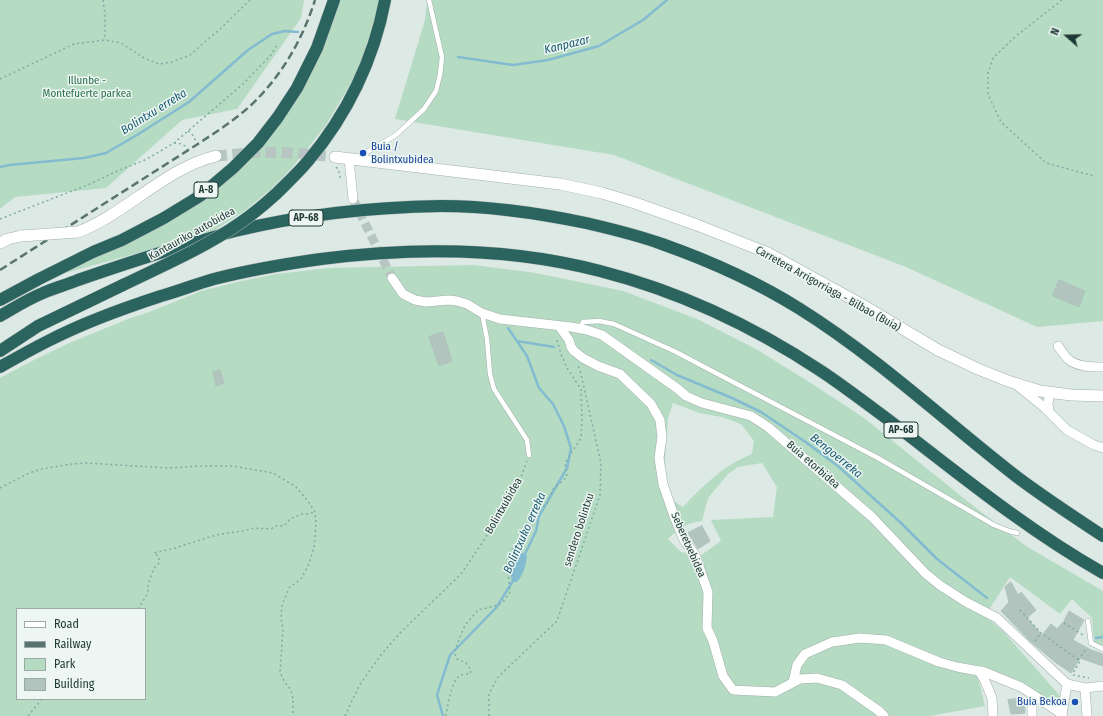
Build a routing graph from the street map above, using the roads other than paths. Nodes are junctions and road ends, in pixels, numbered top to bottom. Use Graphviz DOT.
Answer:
graph roads {
  1 [pos="334,0"];
  2 [pos="385,0"];
  3 [pos="429,0"];
  4 [pos="216,156"];
  5 [pos="335,157"];
  6 [pos="349,159"];
  7 [pos="363,161"];
  8 [pos="353,199"];
  9 [pos="0,243"];
  10 [pos="392,278"];
  11 [pos="0,300"];
  12 [pos="482,313"];
  13 [pos="0,316"];
  14 [pos="559,326"];
  15 [pos="579,328"];
  16 [pos="1058,346"];
  17 [pos="0,351"];
  18 [pos="0,367"];
  19 [pos="1103,367"];
  20 [pos="1016,384"];
  21 [pos="1050,392"];
  22 [pos="1103,396"];
  23 [pos="1049,412"];
  24 [pos="1103,448"];
  25 [pos="528,455"];
  26 [pos="1017,533"];
  27 [pos="1103,536"];
  28 [pos="1103,573"];
  29 [pos="1088,621"];
  30 [pos="1103,649"];
  31 [pos="979,671"];
  32 [pos="1064,681"];
  33 [pos="793,682"];
  34 [pos="1103,686"];
  35 [pos="1081,687"];
  36 [pos="1032,694"];
  37 [pos="1063,715"];
  38 [pos="884,716"];
  39 [pos="993,716"];
  40 [pos="1032,716"];
  41 [pos="1087,716"];
  1 -- 11 [label="highway, A-8"];
  2 -- 17 [label="highway, Kantauriko autobidea, bridge"];
  3 -- 7 [label="lane"];
  4 -- 9 [label="street, bridge"];
  5 -- 6 [label="street, Carretera Arrigorriaga - Bilbao (Buia)"];
  6 -- 7 [label="street, Carretera Arrigorriaga - Bilbao (Buia)"];
  6 -- 8 [label="street"];
  7 -- 20 [label="street, Carretera Arrigorriaga - Bilbao (Buia)"];
  10 -- 12 [label="street"];
  12 -- 14 [label="street, Buia etorbidea"];
  12 -- 25 [label="lane"];
  13 -- 27 [label="highway, AP-68"];
  14 -- 15 [label="street, Buia etorbidea"];
  14 -- 33 [label="street, Seberetxebidea"];
  15 -- 26 [label="lane"];
  15 -- 32 [label="street, Buia etorbidea"];
  16 -- 19 [label="street"];
  18 -- 28 [label="highway, AP-68"];
  20 -- 21 [label="street, Carretera Arrigorriaga - Bilbao (Buia)"];
  20 -- 23 [label="street"];
  21 -- 22 [label="street, Carretera Arrigorriaga - Bilbao (Buia)"];
  21 -- 23 [label="street"];
  23 -- 24 [label="street"];
  29 -- 30 [label="lane"];
  31 -- 33 [label="street"];
  31 -- 36 [label="street"];
  31 -- 39 [label="street"];
  32 -- 35 [label="street"];
  32 -- 37 [label="street"];
  33 -- 38 [label="street, Seberetxebidea"];
  34 -- 35 [label="street"];
  35 -- 41 [label="street"];
  36 -- 37 [label="street"];
  36 -- 40 [label="street"];
}
